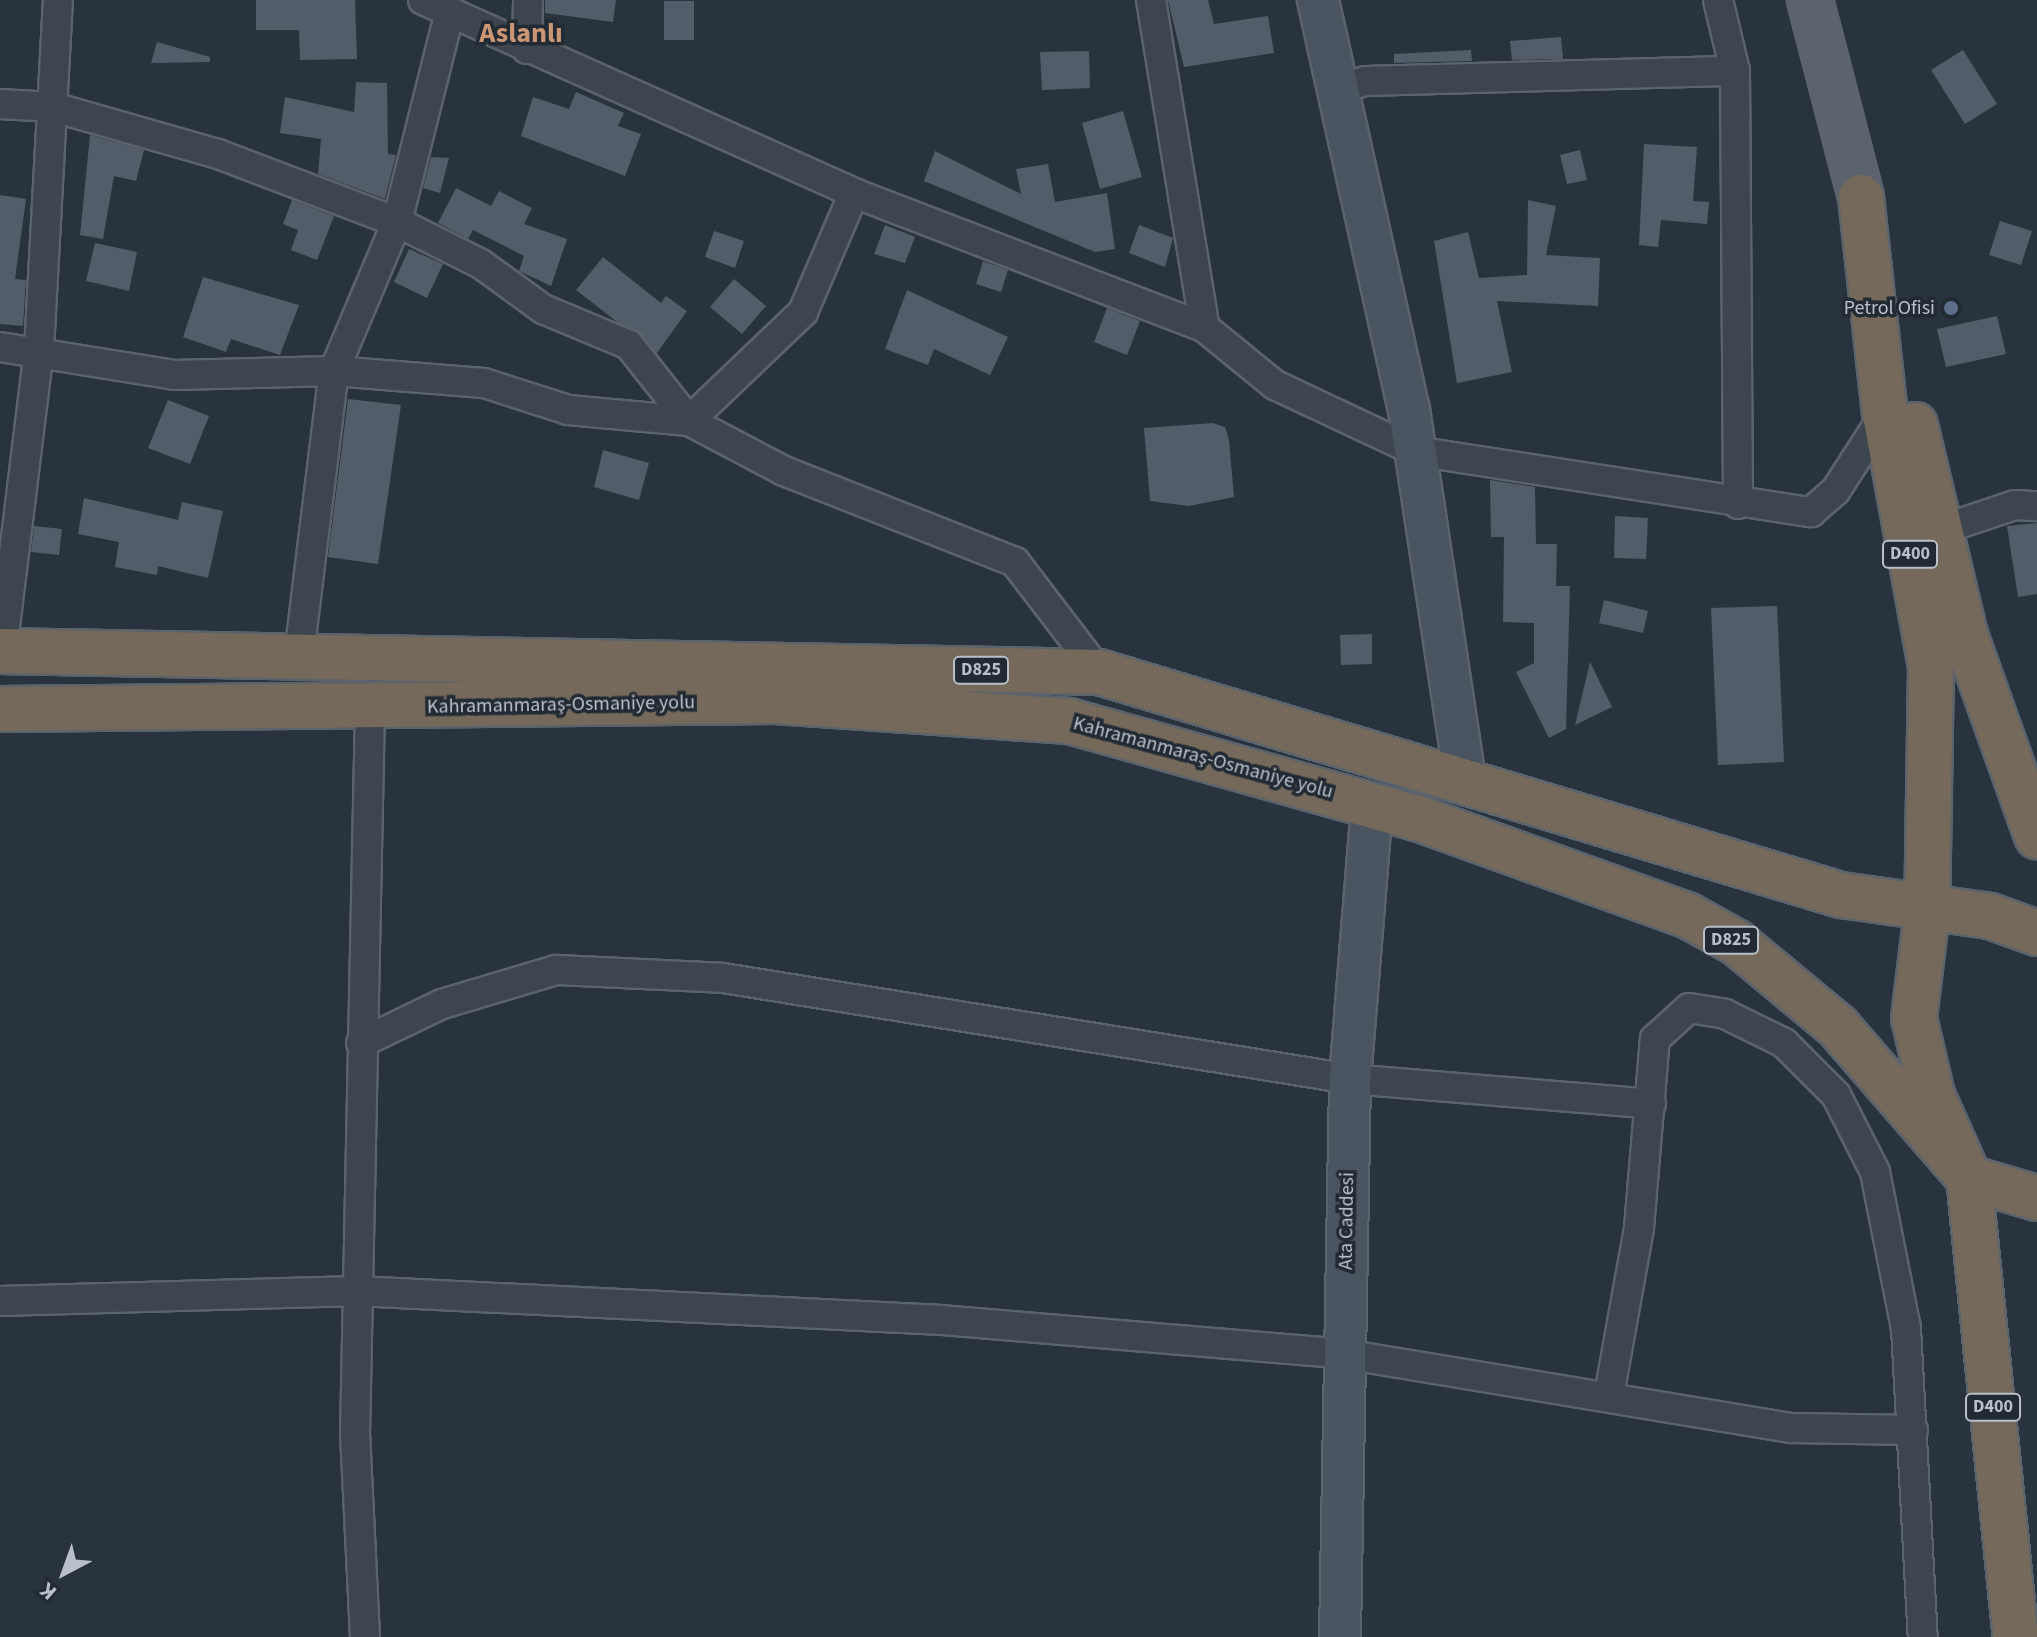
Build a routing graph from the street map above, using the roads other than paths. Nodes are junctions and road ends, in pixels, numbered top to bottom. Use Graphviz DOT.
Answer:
graph roads {
  1 [pos="58,0"];
  2 [pos="423,0"];
  3 [pos="528,0"];
  4 [pos="1151,0"];
  5 [pos="1318,0"];
  6 [pos="1718,0"];
  7 [pos="1810,0"];
  8 [pos="450,11"];
  9 [pos="527,49"];
  10 [pos="1735,71"];
  11 [pos="1336,90"];
  12 [pos="0,104"];
  13 [pos="53,107"];
  14 [pos="854,193"];
  15 [pos="1861,197"];
  16 [pos="397,222"];
  17 [pos="1205,328"];
  18 [pos="0,347"];
  19 [pos="39,350"];
  20 [pos="334,371"];
  21 [pos="1885,414"];
  22 [pos="689,421"];
  23 [pos="1415,451"];
  24 [pos="1738,504"];
  25 [pos="2037,506"];
  26 [pos="1940,530"];
  27 [pos="1,651"];
  28 [pos="299,655"];
  29 [pos="1099,672"];
  30 [pos="370,708"];
  31 [pos="0,709"];
  32 [pos="1465,779"];
  33 [pos="1372,805"];
  34 [pos="2037,836"];
  35 [pos="1927,912"];
  36 [pos="2037,933"];
  37 [pos="361,1043"];
  38 [pos="1350,1079"];
  39 [pos="1651,1104"];
  40 [pos="1969,1178"];
  41 [pos="2037,1198"];
  42 [pos="357,1291"];
  43 [pos="0,1301"];
  44 [pos="1344,1354"];
  45 [pos="1609,1395"];
  46 [pos="1913,1430"];
  47 [pos="365,1637"];
  48 [pos="1340,1637"];
  49 [pos="1923,1637"];
  50 [pos="2016,1637"];
  1 -- 13 [label="street"];
  2 -- 8 [label="street"];
  3 -- 9 [label="street"];
  4 -- 17 [label="street"];
  5 -- 11 [label="street"];
  6 -- 10 [label="street"];
  7 -- 15 [label="main road, D400"];
  8 -- 9 [label="street"];
  8 -- 16 [label="street"];
  9 -- 14 [label="street"];
  10 -- 11 [label="street"];
  10 -- 24 [label="street"];
  11 -- 23 [label="street"];
  12 -- 13 [label="street"];
  13 -- 16 [label="street"];
  13 -- 19 [label="street"];
  14 -- 17 [label="street"];
  14 -- 22 [label="street"];
  15 -- 21 [label="highway, D400"];
  15 -- 26 [label="highway, D400"];
  16 -- 20 [label="street"];
  16 -- 22 [label="street"];
  17 -- 23 [label="street"];
  18 -- 19 [label="street"];
  19 -- 20 [label="street"];
  19 -- 27 [label="street"];
  20 -- 22 [label="street"];
  20 -- 28 [label="street"];
  21 -- 24 [label="street"];
  21 -- 35 [label="highway, D400"];
  22 -- 29 [label="street"];
  23 -- 24 [label="street"];
  23 -- 32 [label="street"];
  25 -- 26 [label="street"];
  26 -- 34 [label="highway, D400"];
  27 -- 28 [label="highway, Kahramanmaraş-Osmaniye yolu / D825"];
  28 -- 29 [label="highway, Kahramanmaraş-Osmaniye yolu / D825"];
  29 -- 32 [label="highway, Kahramanmaraş-Osmaniye yolu / D825"];
  30 -- 31 [label="highway, Kahramanmaraş-Osmaniye yolu / D825"];
  30 -- 33 [label="highway, Kahramanmaraş-Osmaniye yolu / D825"];
  30 -- 37 [label="street"];
  32 -- 35 [label="highway, Kahramanmaraş-Osmaniye yolu / D825"];
  33 -- 38 [label="street, Ata Caddesi"];
  33 -- 40 [label="highway, Kahramanmaraş-Osmaniye yolu / D825"];
  35 -- 36 [label="highway, Kahramanmaraş-Osmaniye yolu / D825"];
  35 -- 40 [label="highway, D400"];
  37 -- 38 [label="street"];
  37 -- 42 [label="street"];
  38 -- 39 [label="street"];
  38 -- 44 [label="street, Ata Caddesi"];
  39 -- 45 [label="street"];
  39 -- 46 [label="street"];
  40 -- 41 [label="highway"];
  40 -- 50 [label="highway, D400"];
  42 -- 43 [label="street"];
  42 -- 44 [label="street"];
  42 -- 47 [label="street"];
  44 -- 45 [label="street"];
  44 -- 48 [label="street, Ata Caddesi"];
  45 -- 46 [label="street"];
  46 -- 49 [label="street"];
}
